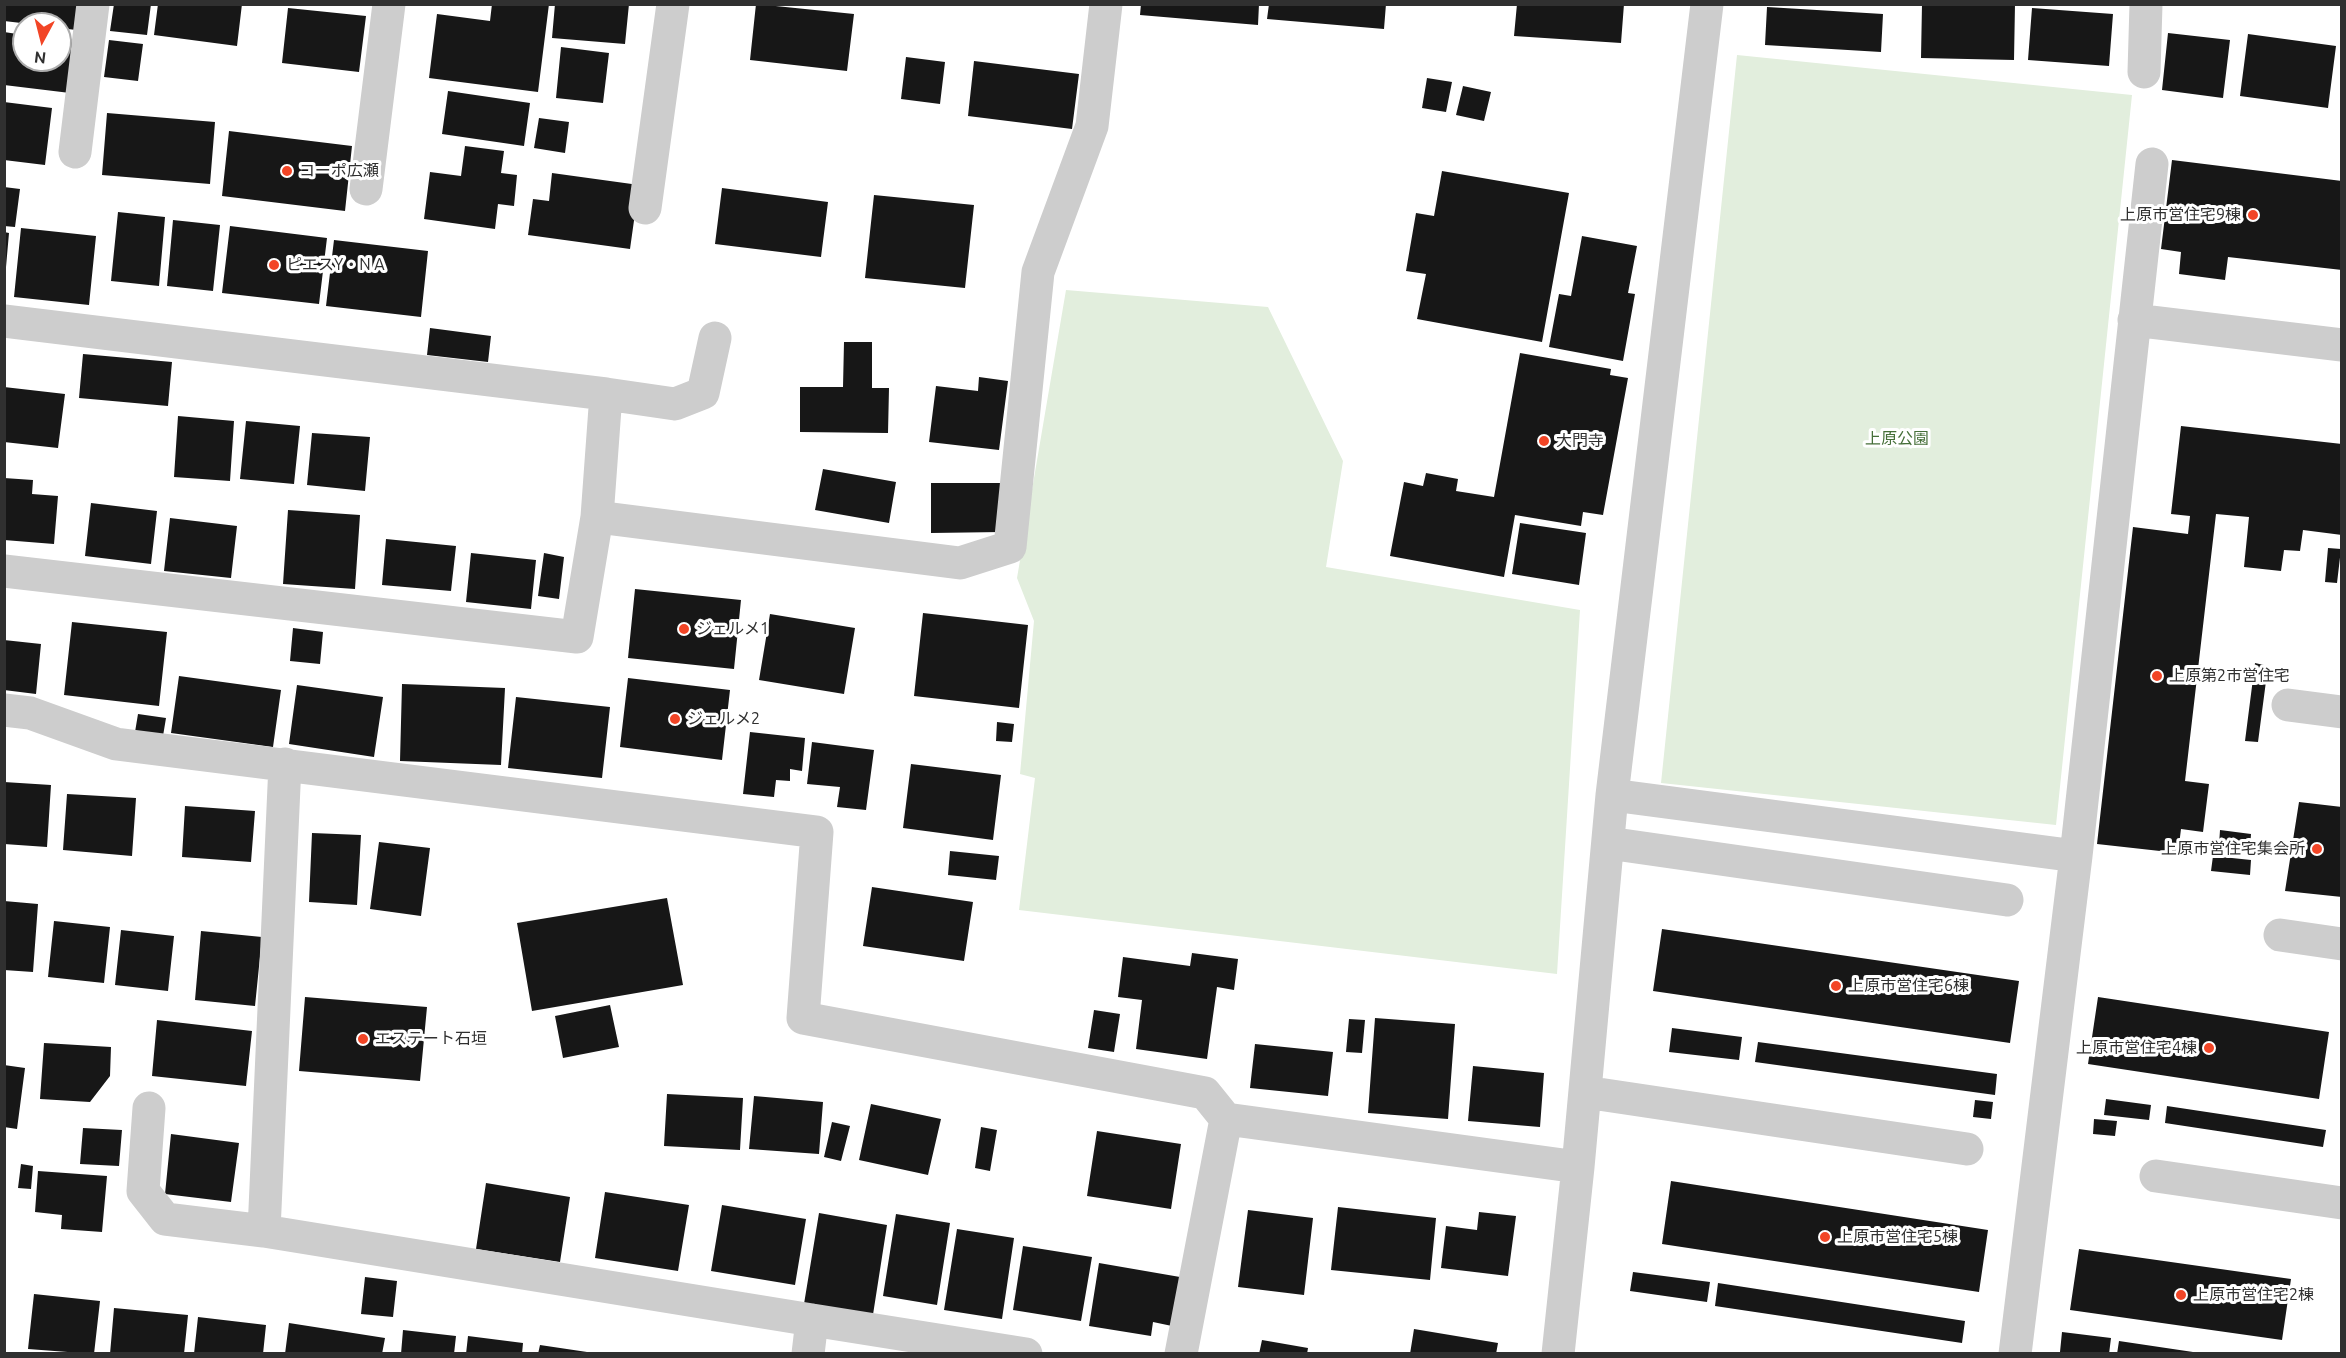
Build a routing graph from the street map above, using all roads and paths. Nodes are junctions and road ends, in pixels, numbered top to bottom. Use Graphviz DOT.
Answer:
graph roads {
  1 [pos="93,4"];
  2 [pos="389,4"];
  3 [pos="673,4"];
  4 [pos="1106,4"];
  5 [pos="1707,4"];
  6 [pos="2146,4"];
  7 [pos="2144,72"];
  8 [pos="75,152"];
  9 [pos="2152,164"];
  10 [pos="366,189"];
  11 [pos="645,208"];
  12 [pos="2134,320"];
  13 [pos="4,321"];
  14 [pos="715,338"];
  15 [pos="2342,345"];
  16 [pos="606,394"];
  17 [pos="597,517"];
  18 [pos="4,571"];
  19 [pos="2288,705"];
  20 [pos="4,710"];
  21 [pos="2342,712"];
  22 [pos="285,764"];
  23 [pos="1612,795"];
  24 [pos="1608,843"];
  25 [pos="2076,856"];
  26 [pos="2007,900"];
  27 [pos="2280,935"];
  28 [pos="2342,944"];
  29 [pos="1585,1092"];
  30 [pos="149,1108"];
  31 [pos="1226,1119"];
  32 [pos="1967,1149"];
  33 [pos="1578,1167"];
  34 [pos="2156,1176"];
  35 [pos="2342,1203"];
  36 [pos="264,1232"];
  37 [pos="812,1320"];
  38 [pos="808,1353"];
  39 [pos="1026,1353"];
  40 [pos="1181,1353"];
  41 [pos="1558,1353"];
  42 [pos="2015,1353"];
  1 -- 8 [label="street"];
  2 -- 10 [label="street"];
  3 -- 11 [label="street"];
  4 -- 17 [label="street"];
  5 -- 23 [label="street"];
  6 -- 7 [label="street"];
  9 -- 12 [label="street"];
  12 -- 15 [label="street"];
  12 -- 25 [label="street"];
  13 -- 16 [label="street"];
  14 -- 16 [label="street"];
  16 -- 17 [label="street"];
  17 -- 18 [label="street"];
  19 -- 21 [label="street"];
  20 -- 22 [label="street"];
  22 -- 31 [label="street"];
  22 -- 36 [label="street"];
  23 -- 24 [label="street"];
  23 -- 25 [label="street"];
  24 -- 26 [label="street"];
  24 -- 29 [label="street"];
  25 -- 42 [label="street"];
  27 -- 28 [label="street"];
  29 -- 32 [label="street"];
  29 -- 33 [label="street"];
  30 -- 36 [label="street"];
  31 -- 33 [label="street"];
  31 -- 40 [label="street"];
  33 -- 41 [label="street"];
  34 -- 35 [label="street"];
  36 -- 37 [label="street"];
  37 -- 38 [label="street"];
  37 -- 39 [label="street"];
}
